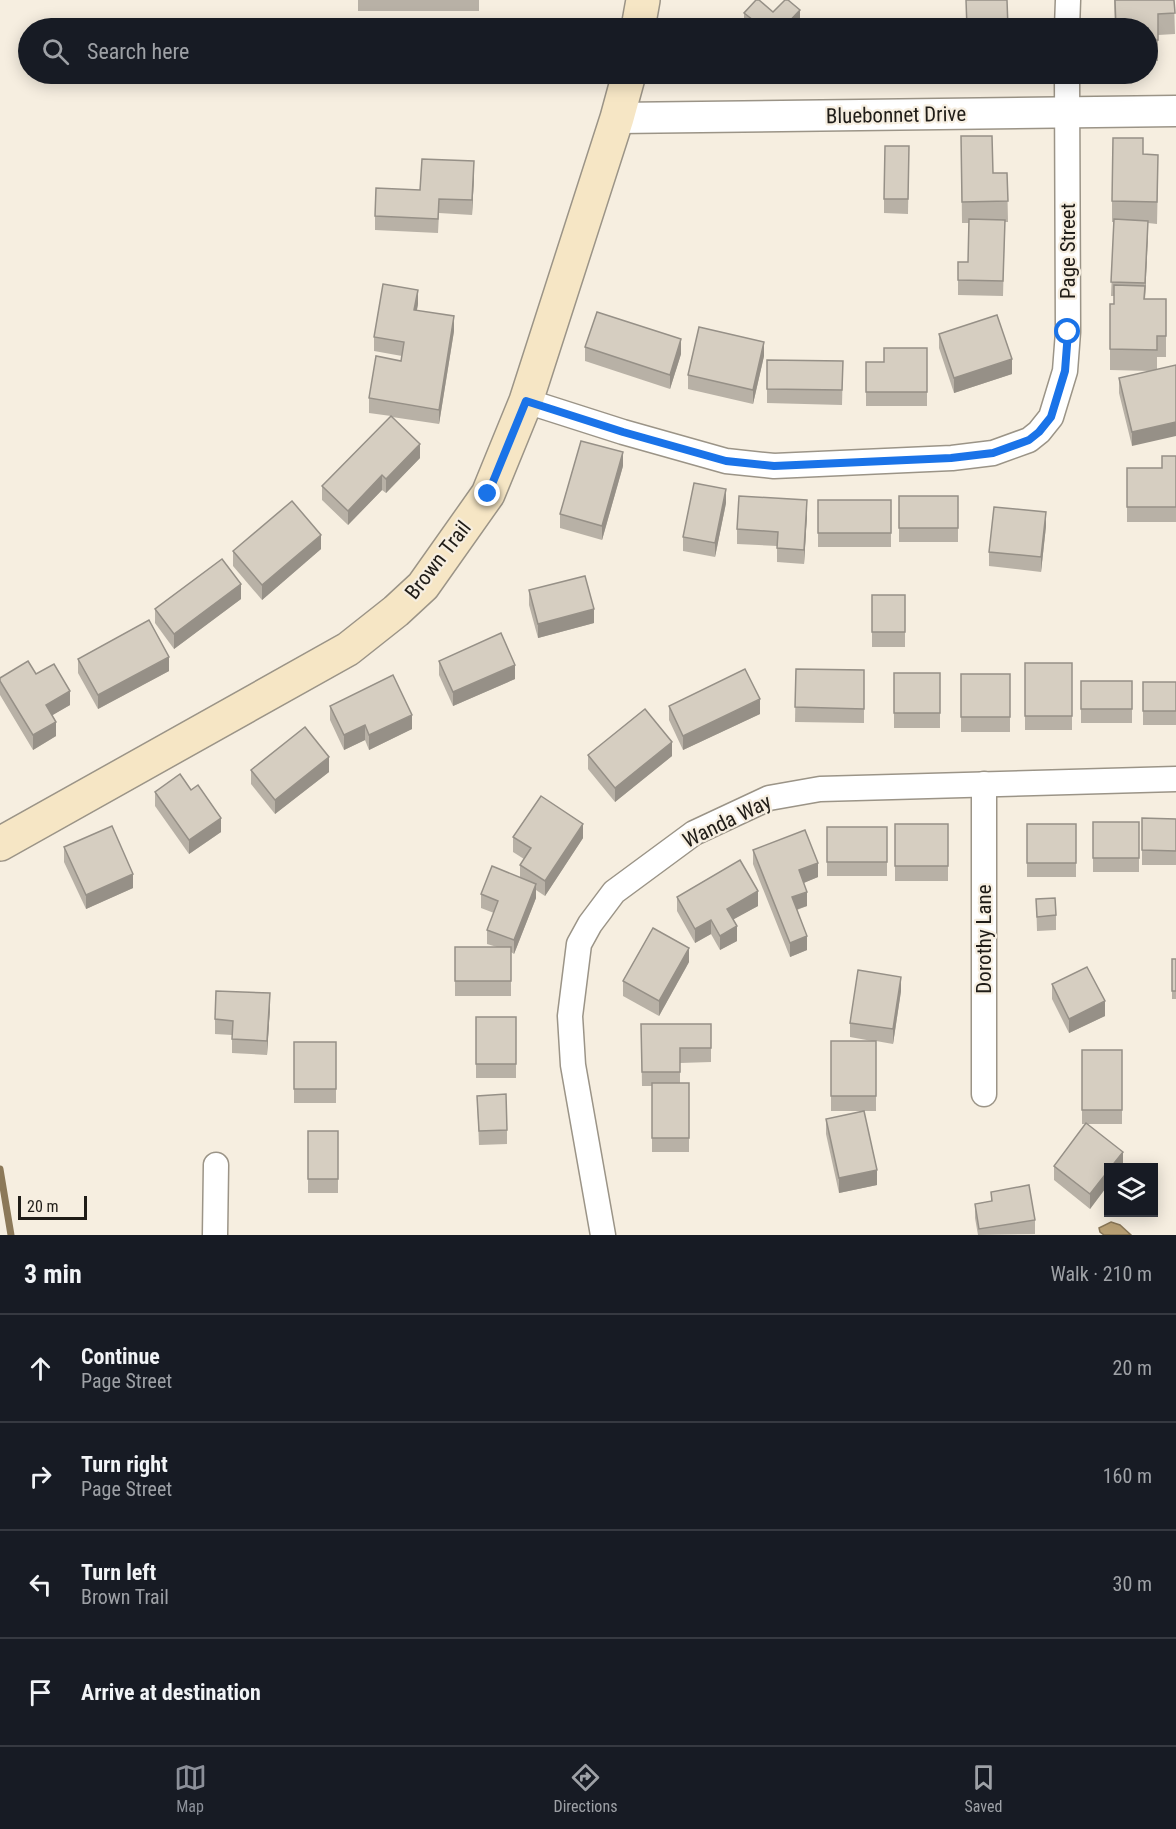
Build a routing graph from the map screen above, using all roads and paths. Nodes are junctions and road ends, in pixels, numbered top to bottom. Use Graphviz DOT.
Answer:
graph roads {
  1 [pos="643,0"];
  2 [pos="1068,0"];
  3 [pos="640,18"];
  4 [pos="1067,18"];
  5 [pos="626,84"];
  6 [pos="1067,84"];
  7 [pos="1176,111"];
  8 [pos="1067,112"];
  9 [pos="617,118"];
  10 [pos="526,401"];
  11 [pos="1176,779"];
  12 [pos="984,784"];
  13 [pos="0,844"];
  14 [pos="984,1094"];
  15 [pos="216,1165"];
  16 [pos="215,1235"];
  17 [pos="603,1235"];
  1 -- 3 [label="main road"];
  2 -- 4 [label="street"];
  5 -- 9 [label="main road, Brown Trail"];
  6 -- 8 [label="street, Page Street"];
  7 -- 8 [label="street, Bluebonnet Drive"];
  8 -- 9 [label="street, Bluebonnet Drive"];
  8 -- 10 [label="street, Page Street"];
  9 -- 10 [label="main road, Brown Trail"];
  10 -- 13 [label="main road, Brown Trail"];
  11 -- 12 [label="street, Wanda Way"];
  12 -- 14 [label="street, Dorothy Lane"];
  12 -- 17 [label="street, Wanda Way"];
  15 -- 16 [label="street"];
}
